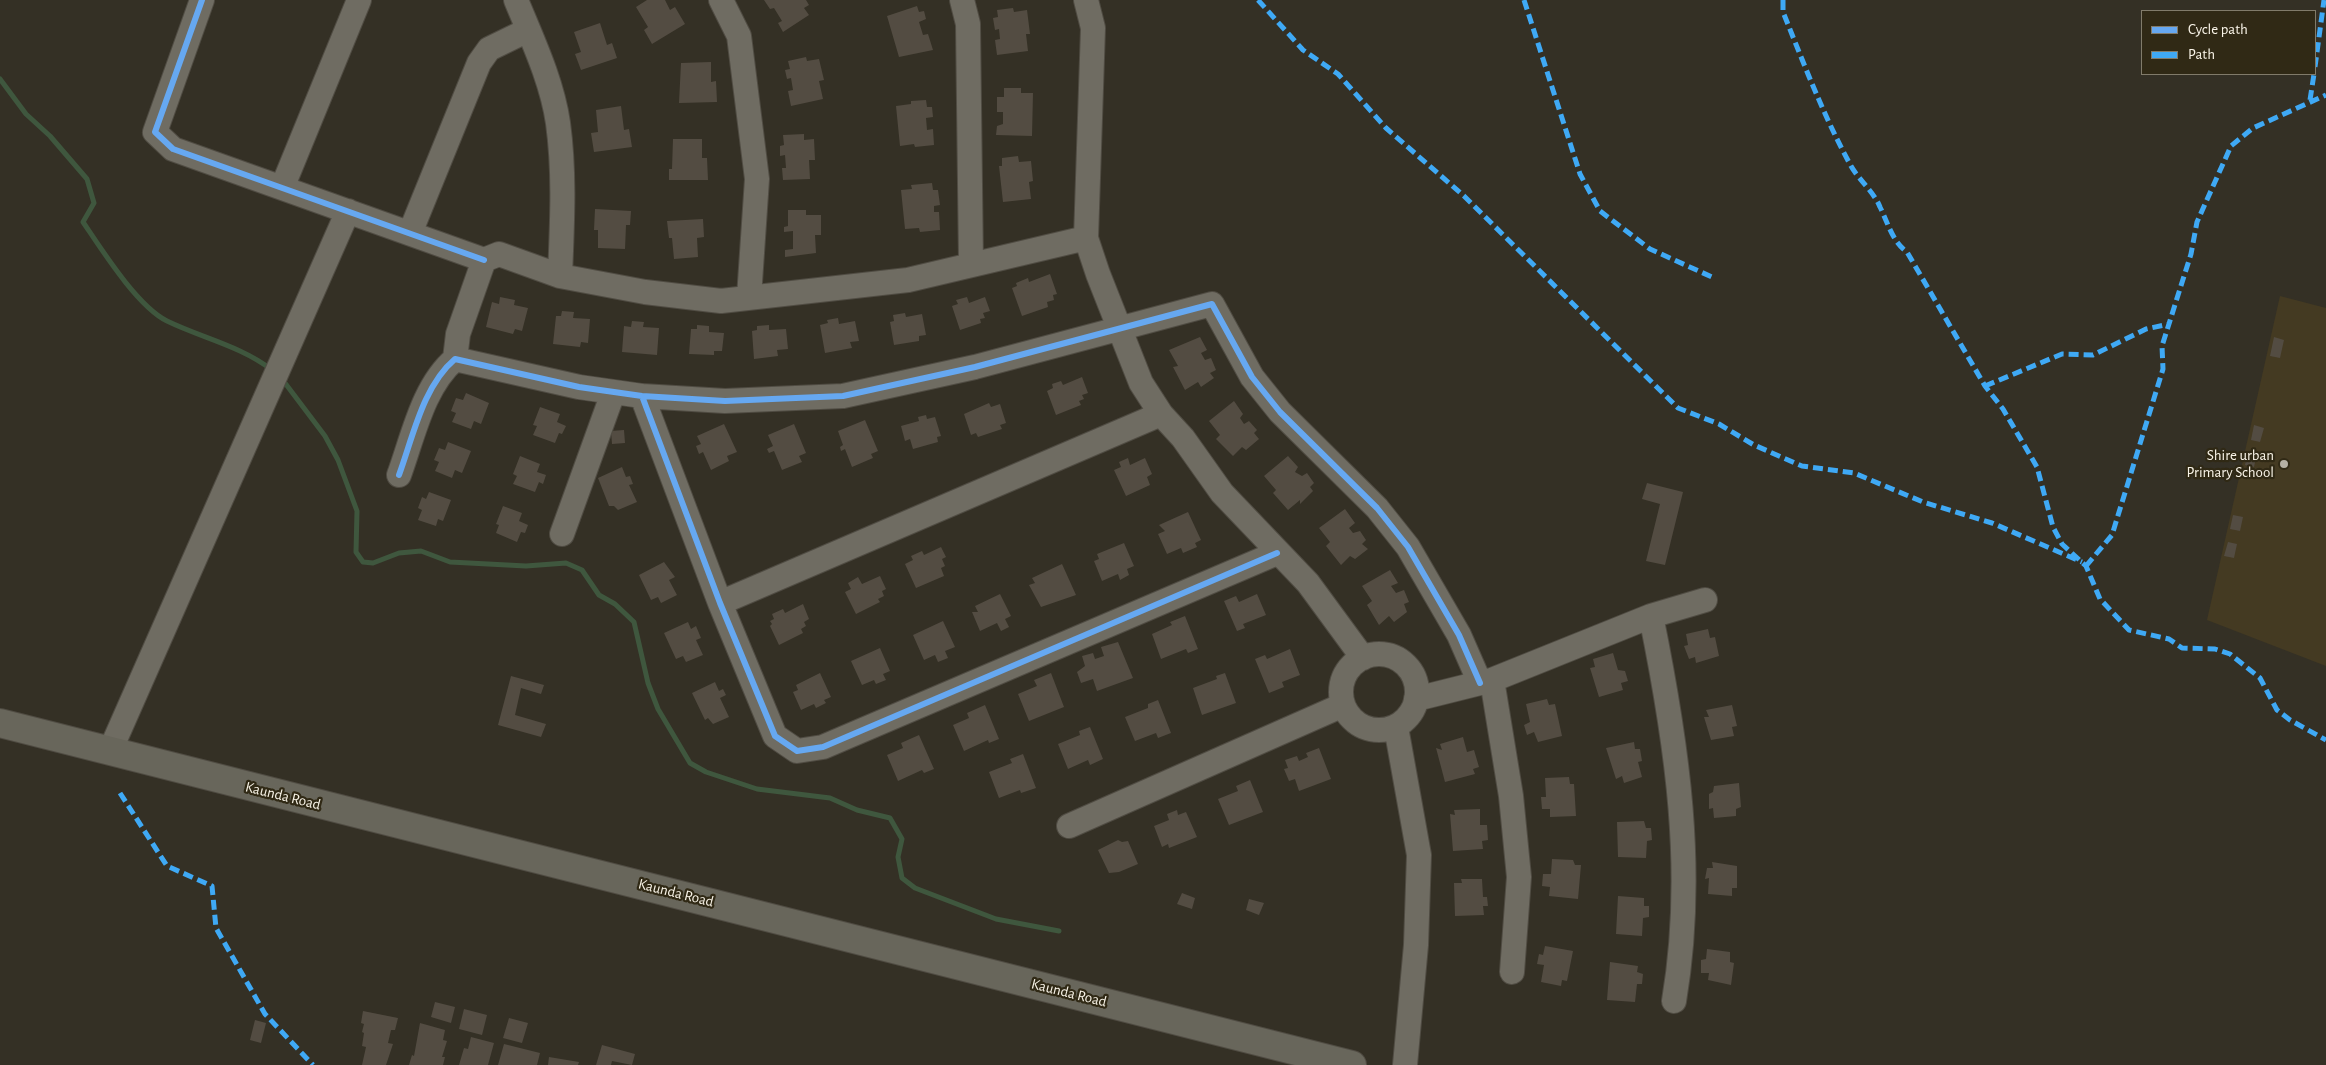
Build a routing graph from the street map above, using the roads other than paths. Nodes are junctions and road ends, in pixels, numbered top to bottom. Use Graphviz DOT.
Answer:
graph roads {
  1 [pos="202,0"];
  2 [pos="359,0"];
  3 [pos="516,0"];
  4 [pos="721,0"];
  5 [pos="962,0"];
  6 [pos="1086,0"];
  7 [pos="528,30"];
  8 [pos="282,188"];
  9 [pos="348,211"];
  10 [pos="410,233"];
  11 [pos="1086,238"];
  12 [pos="484,260"];
  13 [pos="971,264"];
  14 [pos="560,276"];
  15 [pos="749,297"];
  16 [pos="1118,328"];
  17 [pos="455,359"];
  18 [pos="613,393"];
  19 [pos="642,396"];
  20 [pos="1161,414"];
  21 [pos="399,475"];
  22 [pos="562,534"];
  23 [pos="1276,553"];
  24 [pos="1705,600"];
  25 [pos="720,603"];
  26 [pos="1651,616"];
  27 [pos="1363,658"];
  28 [pos="1486,682"];
  29 [pos="1416,699"];
  30 [pos="1343,705"];
  31 [pos="0,723"];
  32 [pos="1396,727"];
  33 [pos="110,751"];
  34 [pos="1069,826"];
  35 [pos="1512,972"];
  36 [pos="1674,1001"];
  37 [pos="1305,1059"];
  38 [pos="1352,1065"];
  39 [pos="1406,1065"];
  1 -- 8 [label="street"];
  2 -- 8 [label="street"];
  3 -- 7 [label="street"];
  4 -- 15 [label="street"];
  5 -- 13 [label="street"];
  6 -- 11 [label="street"];
  7 -- 10 [label="street"];
  7 -- 14 [label="street"];
  8 -- 9 [label="street"];
  9 -- 10 [label="street"];
  9 -- 33 [label="street"];
  10 -- 12 [label="street"];
  11 -- 13 [label="street"];
  11 -- 16 [label="street"];
  12 -- 14 [label="street"];
  12 -- 17 [label="street"];
  13 -- 15 [label="street"];
  14 -- 15 [label="street"];
  16 -- 19 [label="street"];
  16 -- 20 [label="street"];
  16 -- 28 [label="street"];
  17 -- 18 [label="street"];
  17 -- 21 [label="street"];
  18 -- 19 [label="street"];
  18 -- 22 [label="street"];
  19 -- 25 [label="street"];
  20 -- 23 [label="street"];
  20 -- 25 [label="street"];
  23 -- 25 [label="street"];
  23 -- 27 [label="street"];
  24 -- 26 [label="street"];
  26 -- 28 [label="street"];
  26 -- 36 [label="street"];
  27 -- 29 [label="street"];
  27 -- 30 [label="street"];
  28 -- 29 [label="street"];
  28 -- 35 [label="street"];
  29 -- 32 [label="street"];
  30 -- 32 [label="street"];
  30 -- 34 [label="street"];
  31 -- 33 [label="main road, Kaunda Road"];
  32 -- 39 [label="street"];
  33 -- 37 [label="main road, Kaunda Road"];
  37 -- 38 [label="main road, Kaunda Road"];
}
